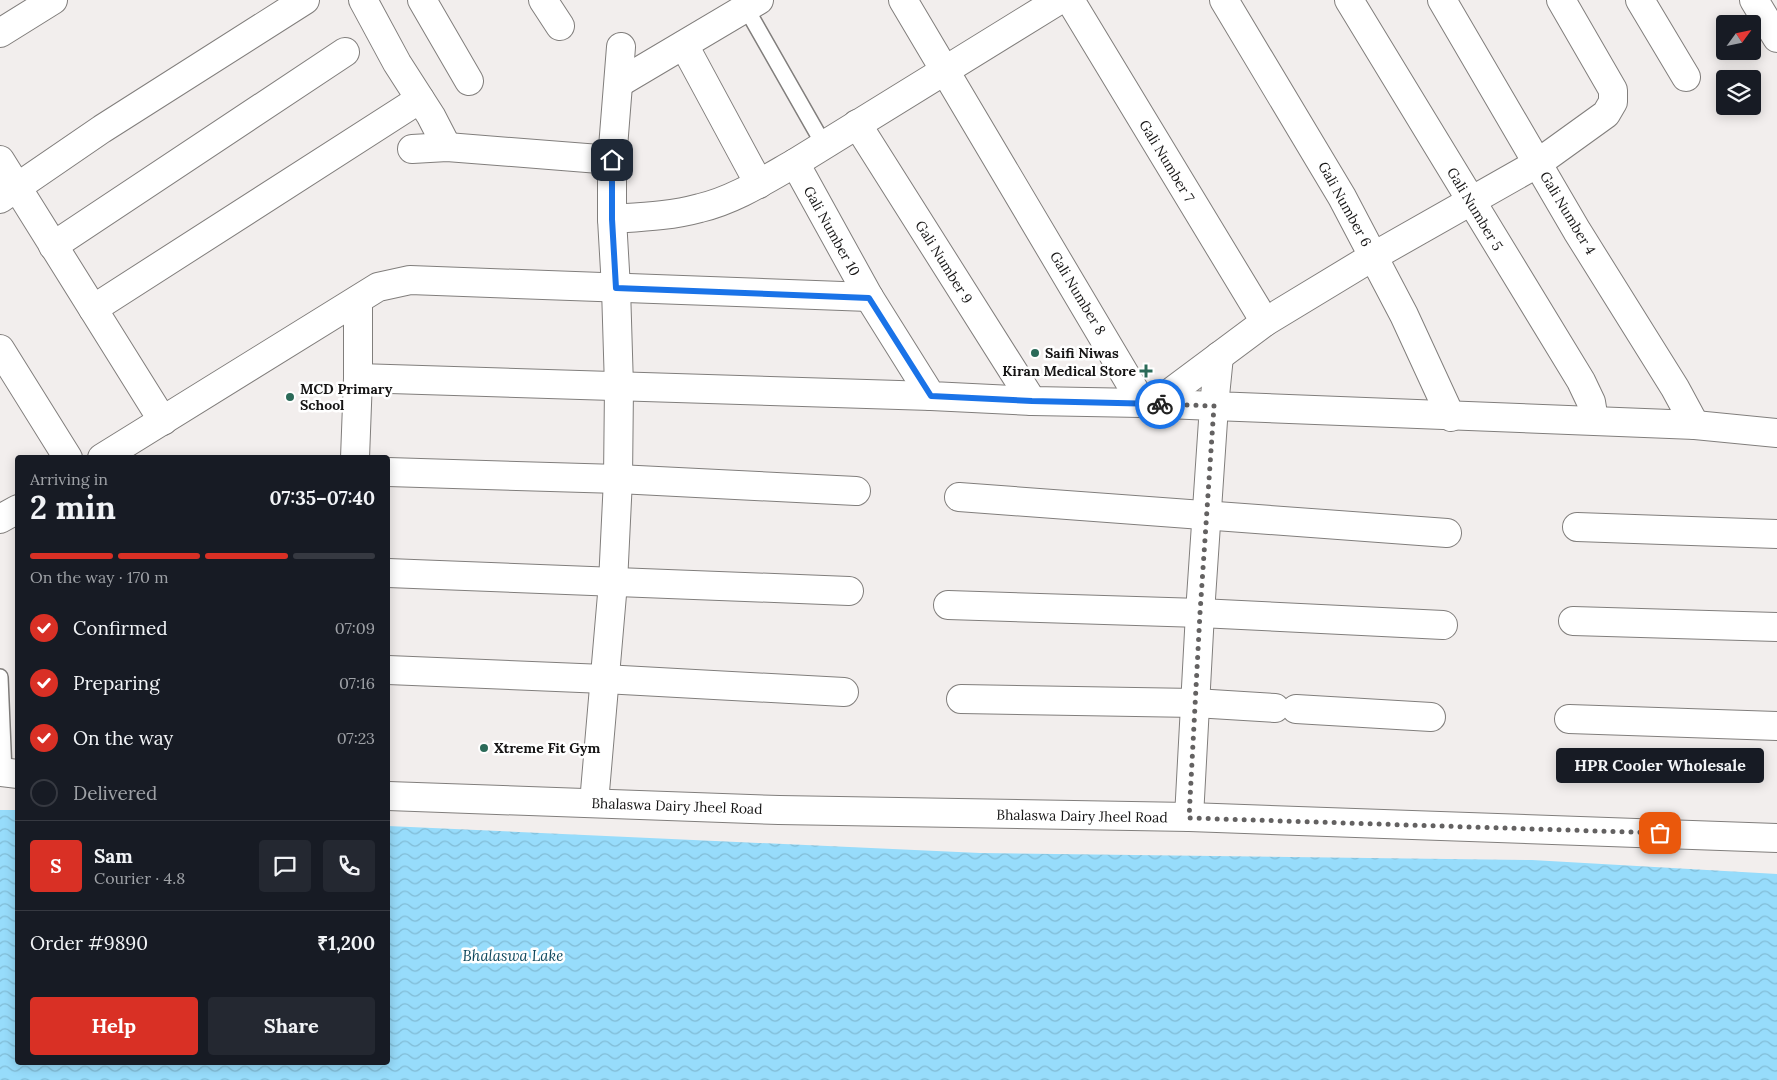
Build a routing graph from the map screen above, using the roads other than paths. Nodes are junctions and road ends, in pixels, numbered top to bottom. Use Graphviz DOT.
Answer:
graph roads {
  1 [pos="52,0"];
  2 [pos="305,0"];
  3 [pos="364,0"];
  4 [pos="422,0"];
  5 [pos="543,0"];
  6 [pos="903,0"];
  7 [pos="1059,0"];
  8 [pos="1070,0"];
  9 [pos="1224,0"];
  10 [pos="1349,0"];
  11 [pos="1442,0"];
  12 [pos="1561,0"];
  13 [pos="1640,0"];
  14 [pos="1754,0"];
  15 [pos="753,4"];
  16 [pos="3,25"];
  17 [pos="560,26"];
  18 [pos="1777,38"];
  19 [pos="684,45"];
  20 [pos="621,46"];
  21 [pos="345,52"];
  22 [pos="946,70"];
  23 [pos="1686,77"];
  24 [pos="469,81"];
  25 [pos="619,83"];
  26 [pos="420,99"];
  27 [pos="856,124"];
  28 [pos="824,145"];
  29 [pos="447,147"];
  30 [pos="412,148"];
  31 [pos="0,160"];
  32 [pos="612,160"];
  33 [pos="795,163"];
  34 [pos="1538,163"];
  35 [pos="759,184"];
  36 [pos="8,193"];
  37 [pos="1470,201"];
  38 [pos="612,219"];
  39 [pos="54,246"];
  40 [pos="1374,256"];
  41 [pos="616,288"];
  42 [pos="869,298"];
  43 [pos="358,300"];
  44 [pos="93,310"];
  45 [pos="1265,322"];
  46 [pos="0,350"];
  47 [pos="1219,356"];
  48 [pos="358,378"];
  49 [pos="619,387"];
  50 [pos="931,396"];
  51 [pos="1032,401"];
  52 [pos="1149,403"];
  53 [pos="1214,406"];
  54 [pos="1451,416"];
  55 [pos="1594,420"];
  56 [pos="162,421"];
  57 [pos="1695,425"];
  58 [pos="1777,433"];
  59 [pos="66,455"];
  60 [pos="107,455"];
  61 [pos="355,455"];
  62 [pos="390,472"];
  63 [pos="618,479"];
  64 [pos="856,491"];
  65 [pos="959,497"];
  66 [pos="15,510"];
  67 [pos="1207,515"];
  68 [pos="0,519"];
  69 [pos="1577,527"];
  70 [pos="1447,533"];
  71 [pos="1777,534"];
  72 [pos="390,573"];
  73 [pos="613,583"];
  74 [pos="849,591"];
  75 [pos="948,605"];
  76 [pos="1200,613"];
  77 [pos="1572,621"];
  78 [pos="1443,625"];
  79 [pos="1777,627"];
  80 [pos="390,670"];
  81 [pos="0,677"];
  82 [pos="604,679"];
  83 [pos="844,692"];
  84 [pos="961,699"];
  85 [pos="1195,703"];
  86 [pos="1431,717"];
  87 [pos="1569,720"];
  88 [pos="1777,726"];
  89 [pos="7,773"];
  90 [pos="390,796"];
  91 [pos="594,803"];
  92 [pos="1189,818"];
  93 [pos="1777,838"];
  1 -- 16 [label="street"];
  2 -- 36 [label="street"];
  3 -- 26 [label="street"];
  4 -- 24 [label="street"];
  5 -- 17 [label="street"];
  6 -- 22 [label="street, Gali Number 8"];
  7 -- 22 [label="street"];
  8 -- 45 [label="street, Gali Number 7"];
  9 -- 40 [label="street, Gali Number 6"];
  10 -- 37 [label="street, Gali Number 5"];
  11 -- 34 [label="street, Gali Number 4"];
  12 -- 34 [label="street"];
  13 -- 23 [label="street"];
  14 -- 18 [label="street"];
  15 -- 19 [label="street"];
  15 -- 28 [label="lane"];
  19 -- 25 [label="street"];
  19 -- 35 [label="street"];
  20 -- 25 [label="street"];
  21 -- 39 [label="street"];
  22 -- 27 [label="street"];
  22 -- 52 [label="street, Gali Number 8"];
  25 -- 32 [label="street"];
  26 -- 29 [label="street"];
  26 -- 44 [label="street"];
  27 -- 28 [label="street"];
  27 -- 51 [label="street, Gali Number 9"];
  28 -- 33 [label="street"];
  29 -- 30 [label="street"];
  29 -- 32 [label="street"];
  31 -- 36 [label="street"];
  32 -- 38 [label="street"];
  33 -- 35 [label="street"];
  33 -- 42 [label="street, Gali Number 10"];
  34 -- 37 [label="street"];
  34 -- 57 [label="street, Gali Number 4"];
  35 -- 38 [label="street"];
  36 -- 39 [label="street"];
  37 -- 40 [label="street"];
  37 -- 55 [label="street, Gali Number 5"];
  38 -- 41 [label="street"];
  39 -- 44 [label="street"];
  40 -- 45 [label="street"];
  40 -- 54 [label="street, Gali Number 6"];
  41 -- 42 [label="street"];
  41 -- 43 [label="street"];
  41 -- 49 [label="street"];
  42 -- 50 [label="street, Gali Number 10"];
  43 -- 48 [label="street"];
  43 -- 56 [label="street"];
  44 -- 56 [label="street"];
  45 -- 47 [label="street"];
  46 -- 59 [label="street"];
  47 -- 52 [label="street"];
  47 -- 53 [label="street"];
  48 -- 49 [label="street"];
  48 -- 61 [label="street"];
  49 -- 50 [label="street"];
  49 -- 63 [label="street"];
  50 -- 51 [label="street"];
  51 -- 52 [label="street"];
  52 -- 53 [label="street"];
  53 -- 54 [label="street"];
  53 -- 67 [label="street"];
  54 -- 55 [label="street"];
  55 -- 57 [label="street"];
  56 -- 60 [label="street"];
  57 -- 58 [label="street"];
  62 -- 63 [label="street"];
  63 -- 64 [label="street"];
  63 -- 73 [label="street"];
  65 -- 67 [label="street"];
  66 -- 68 [label="street"];
  67 -- 70 [label="street"];
  67 -- 76 [label="street"];
  69 -- 71 [label="street"];
  72 -- 73 [label="street"];
  73 -- 74 [label="street"];
  73 -- 82 [label="street"];
  75 -- 76 [label="street"];
  76 -- 78 [label="street"];
  76 -- 85 [label="street"];
  77 -- 79 [label="street"];
  80 -- 82 [label="street"];
  81 -- 89 [label="lane"];
  82 -- 83 [label="street"];
  82 -- 91 [label="street"];
  84 -- 85 [label="street"];
  85 -- 86 [label="street"];
  85 -- 92 [label="street"];
  87 -- 88 [label="street"];
  90 -- 91 [label="street, Bhalaswa Dairy Jheel Road"];
  91 -- 92 [label="street, Bhalaswa Dairy Jheel Road"];
  92 -- 93 [label="street, Bhalaswa Dairy Jheel Road"];
}
